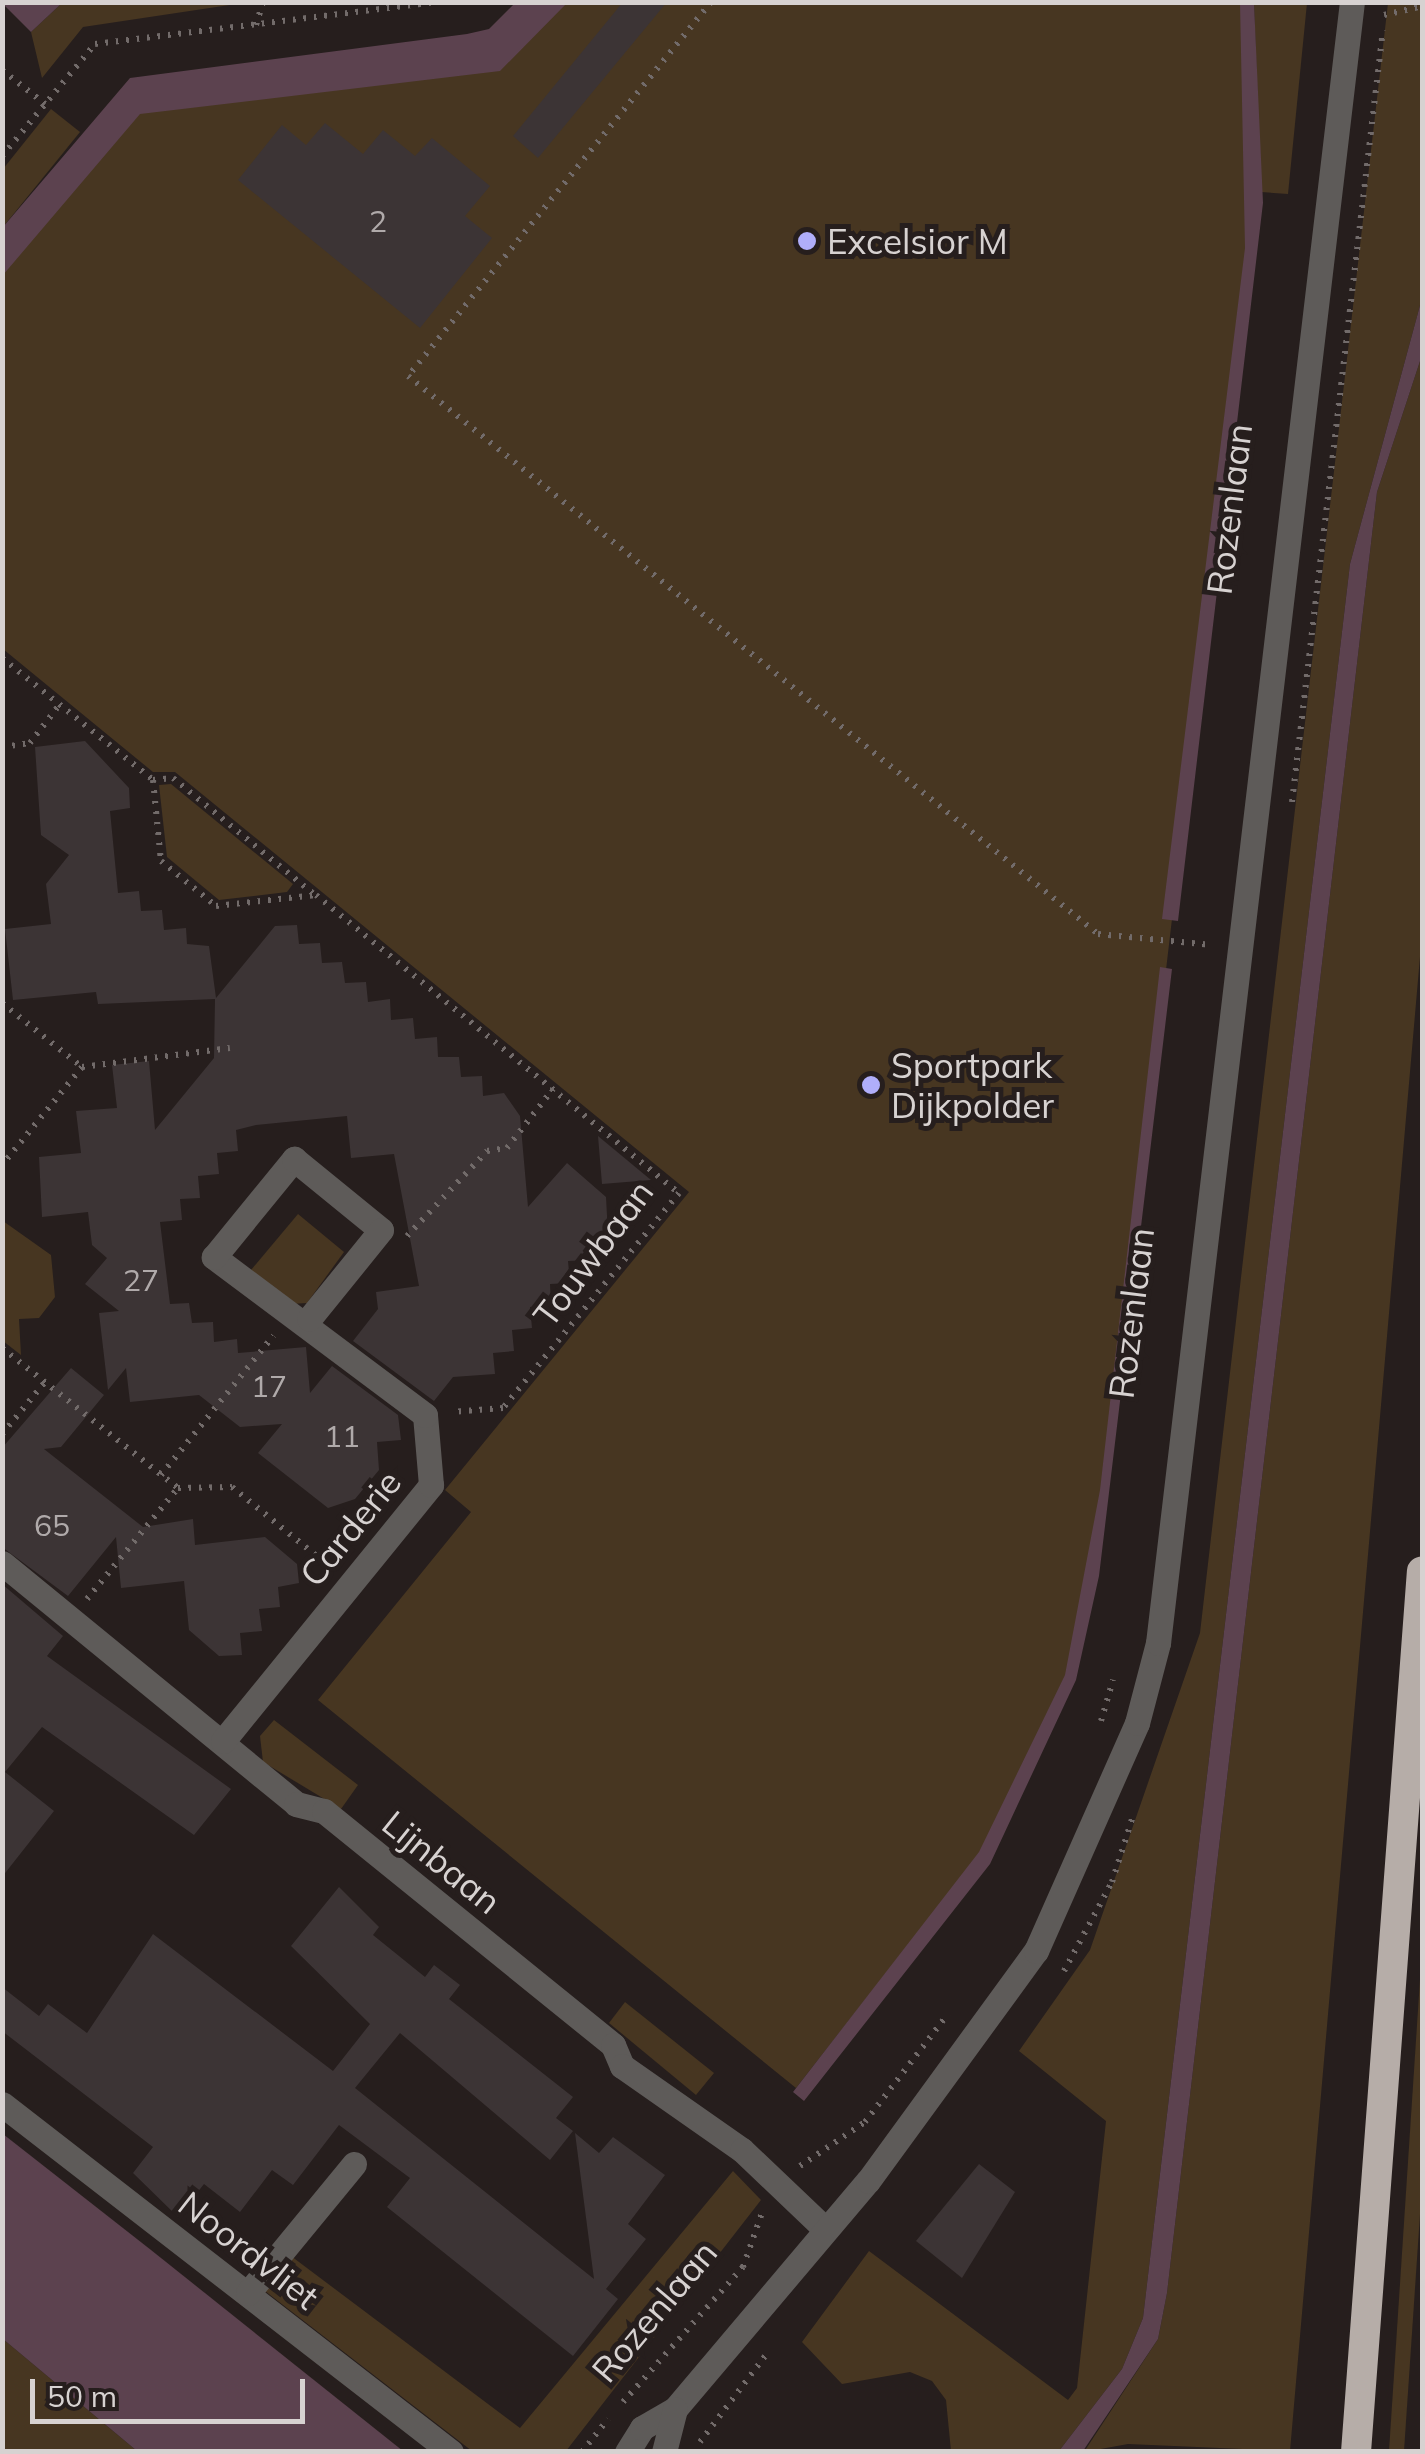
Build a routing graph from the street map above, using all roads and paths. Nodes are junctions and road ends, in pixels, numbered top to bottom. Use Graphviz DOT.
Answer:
graph roads {
  1 [pos="263,2"];
  2 [pos="436,2"];
  3 [pos="711,2"];
  4 [pos="1352,2"];
  5 [pos="1422,6"];
  6 [pos="1384,14"];
  7 [pos="256,25"];
  8 [pos="2,70"];
  9 [pos="45,104"];
  10 [pos="2,156"];
  11 [pos="2,658"];
  12 [pos="60,704"];
  13 [pos="2,747"];
  14 [pos="153,780"];
  15 [pos="316,896"];
  16 [pos="1169,940"];
  17 [pos="1213,940"];
  18 [pos="1210,965"];
  19 [pos="2,1003"];
  20 [pos="230,1048"];
  21 [pos="82,1067"];
  22 [pos="552,1089"];
  23 [pos="2,1165"];
  24 [pos="381,1230"];
  25 [pos="300,1317"];
  26 [pos="2,1348"];
  27 [pos="45,1382"];
  28 [pos="425,1415"];
  29 [pos="2,1434"];
  30 [pos="161,1475"];
  31 [pos="178,1488"];
  32 [pos="2,1564"];
  33 [pos="1422,1571"];
  34 [pos="351,1583"];
  35 [pos="71,1619"];
  36 [pos="1117,1664"];
  37 [pos="1096,1733"];
  38 [pos="222,1741"];
  39 [pos="954,2005"];
  40 [pos="2,2104"];
  41 [pos="354,2164"];
  42 [pos="782,2193"];
  43 [pos="824,2228"];
  44 [pos="248,2294"];
  45 [pos="675,2409"];
  46 [pos="451,2452"];
  47 [pos="582,2452"];
  48 [pos="627,2452"];
  49 [pos="664,2452"];
  50 [pos="1129,2452"];
  51 [pos="1148,2452"];
  52 [pos="1356,2452"];
  1 -- 7 [label="path"];
  2 -- 7 [label="path"];
  3 -- 16 [label="path"];
  4 -- 43 [label="street, Rozenlaan"];
  5 -- 6 [label="path"];
  7 -- 9 [label="path"];
  8 -- 9 [label="path"];
  9 -- 10 [label="path"];
  11 -- 12 [label="path, Touwbaan"];
  12 -- 13 [label="path"];
  12 -- 14 [label="path, Touwbaan"];
  14 -- 15 [label="path, Touwbaan"];
  14 -- 15 [label="path"];
  15 -- 22 [label="path, Touwbaan"];
  17 -- 18 [label="path"];
  19 -- 21 [label="path"];
  20 -- 21 [label="path"];
  21 -- 23 [label="path"];
  22 -- 24 [label="path"];
  22 -- 28 [label="path, Touwbaan"];
  24 -- 25 [label="street"];
  24 -- 25 [label="street"];
  25 -- 28 [label="street"];
  25 -- 30 [label="path"];
  26 -- 27 [label="path"];
  27 -- 29 [label="path"];
  27 -- 30 [label="path"];
  28 -- 34 [label="street, Carderie"];
  30 -- 31 [label="path"];
  31 -- 34 [label="path"];
  31 -- 35 [label="path"];
  32 -- 35 [label="street, Lijnbaan"];
  33 -- 52 [label="highway"];
  34 -- 38 [label="street, Carderie"];
  35 -- 38 [label="street, Lijnbaan"];
  36 -- 37 [label="path"];
  38 -- 42 [label="street, Lijnbaan"];
  39 -- 42 [label="path, Rozenlaan"];
  40 -- 44 [label="street, Noordvliet"];
  41 -- 44 [label="street"];
  42 -- 43 [label="street, Lijnbaan"];
  42 -- 47 [label="path, Rozenlaan"];
  43 -- 45 [label="street, Rozenlaan"];
  44 -- 46 [label="street, Noordvliet"];
  45 -- 48 [label="street, Rozenlaan"];
  45 -- 49 [label="street, Rozenlaan"];
  50 -- 51 [label="path"];
}
